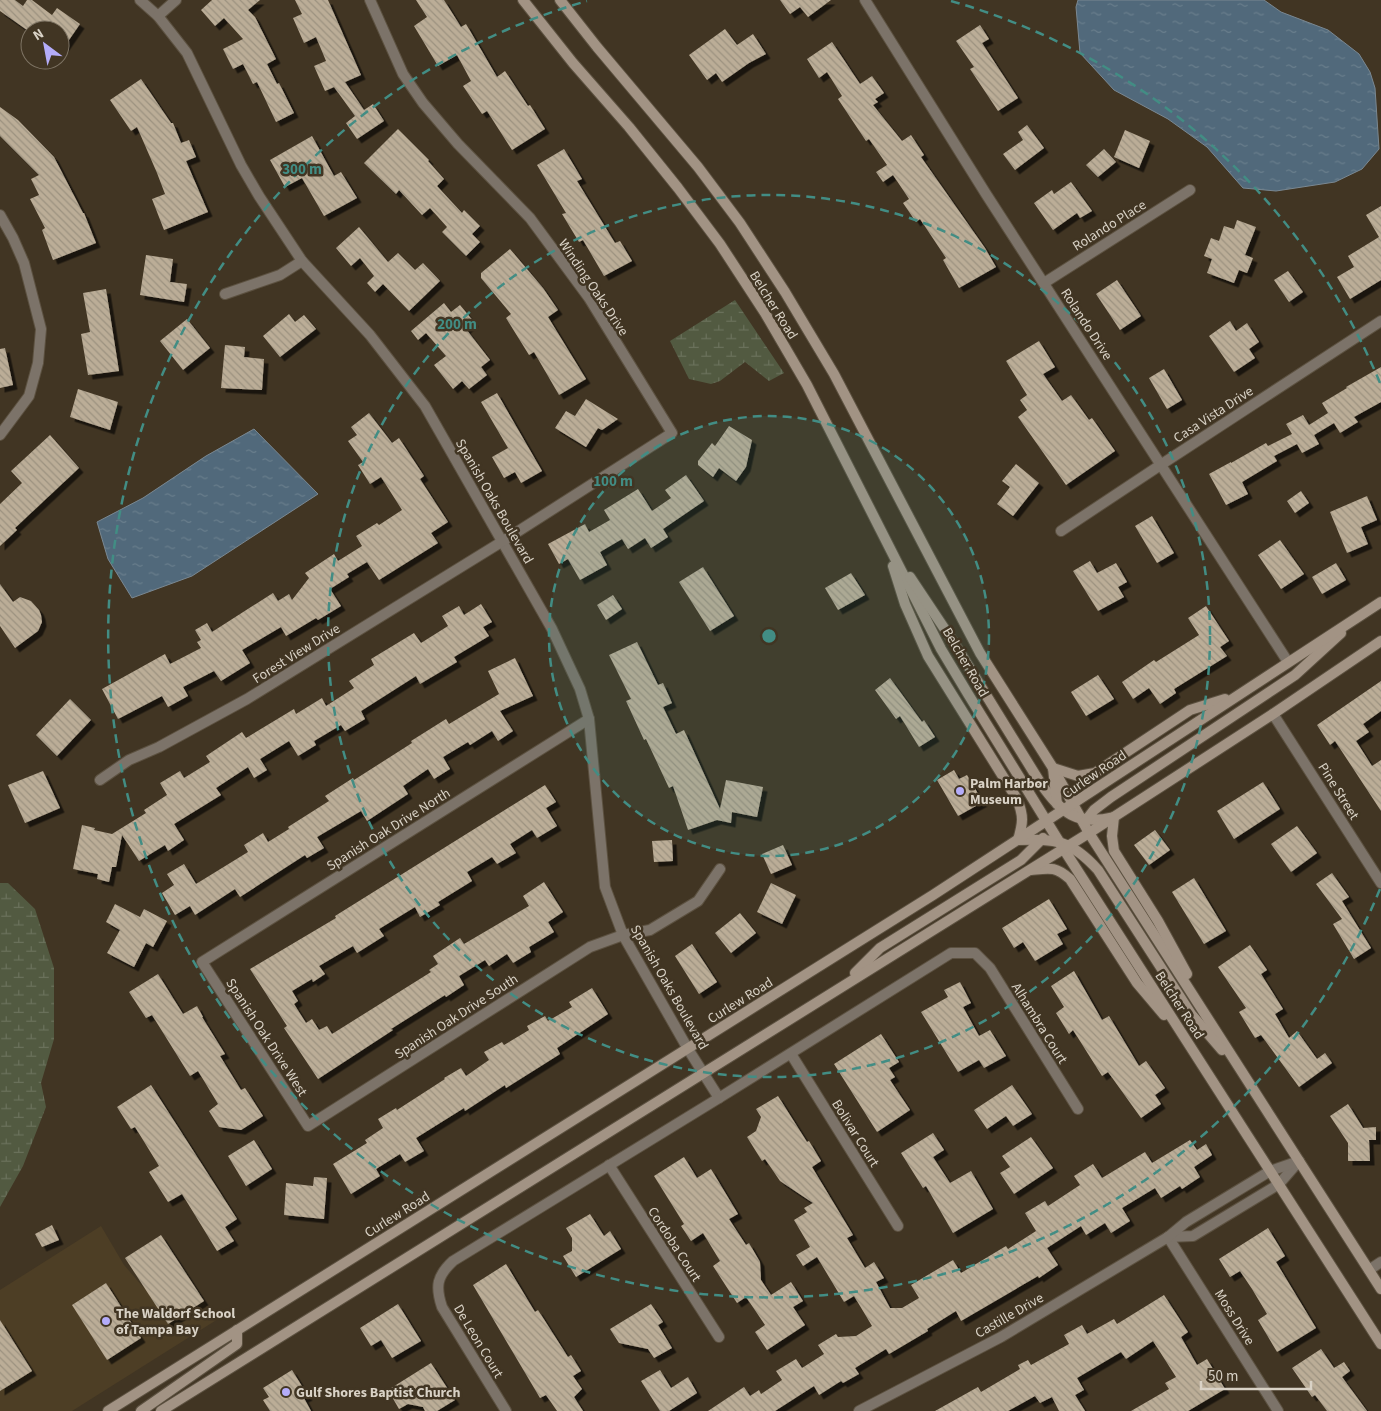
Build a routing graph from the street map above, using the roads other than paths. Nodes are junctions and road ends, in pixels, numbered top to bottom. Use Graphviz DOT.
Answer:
graph roads {
  1 [pos="140,0"];
  2 [pos="176,0"];
  3 [pos="370,0"];
  4 [pos="523,0"];
  5 [pos="560,0"];
  6 [pos="865,0"];
  7 [pos="158,16"];
  8 [pos="1190,190"];
  9 [pos="0,215"];
  10 [pos="302,261"];
  11 [pos="1044,283"];
  12 [pos="226,294"];
  13 [pos="1381,321"];
  14 [pos="0,435"];
  15 [pos="1162,464"];
  16 [pos="1061,531"];
  17 [pos="884,536"];
  18 [pos="503,541"];
  19 [pos="1381,602"];
  20 [pos="1362,614"];
  21 [pos="1381,641"];
  22 [pos="1288,662"];
  23 [pos="1236,696"];
  24 [pos="1273,714"];
  25 [pos="589,720"];
  26 [pos="1053,768"];
  27 [pos="100,780"];
  28 [pos="1073,804"];
  29 [pos="1055,816"];
  30 [pos="1114,817"];
  31 [pos="1083,820"];
  32 [pos="1089,833"];
  33 [pos="1018,840"];
  34 [pos="1042,840"];
  35 [pos="1069,845"];
  36 [pos="720,869"];
  37 [pos="1028,870"];
  38 [pos="1381,883"];
  39 [pos="622,935"];
  40 [pos="202,962"];
  41 [pos="841,987"];
  42 [pos="688,1049"];
  43 [pos="1193,1050"];
  44 [pos="1229,1051"];
  45 [pos="791,1054"];
  46 [pos="703,1073"];
  47 [pos="1246,1078"];
  48 [pos="719,1098"];
  49 [pos="1078,1110"];
  50 [pos="308,1126"];
  51 [pos="1299,1161"];
  52 [pos="609,1165"];
  53 [pos="1270,1170"];
  54 [pos="1279,1184"];
  55 [pos="898,1226"];
  56 [pos="1168,1237"];
  57 [pos="1381,1262"];
  58 [pos="1369,1270"];
  59 [pos="1381,1288"];
  60 [pos="238,1330"];
  61 [pos="719,1337"];
  62 [pos="1381,1344"];
  63 [pos="1276,1410"];
  64 [pos="108,1411"];
  65 [pos="140,1411"];
  66 [pos="161,1411"];
  67 [pos="506,1411"];
  68 [pos="859,1411"];
  1 -- 7 [label="street, Spanish Oaks Boulevard"];
  2 -- 7 [label="street"];
  3 -- 18 [label="street, Winding Oaks Drive"];
  4 -- 17 [label="main road, Belcher Road"];
  5 -- 26 [label="main road, Belcher Road"];
  6 -- 11 [label="street, Rolando Drive"];
  7 -- 10 [label="street, Spanish Oaks Boulevard"];
  8 -- 11 [label="street, Rolando Place"];
  9 -- 14 [label="street"];
  10 -- 12 [label="street"];
  10 -- 18 [label="street, Spanish Oaks Boulevard"];
  11 -- 15 [label="street, Rolando Drive"];
  13 -- 15 [label="street, Casa Vista Drive"];
  15 -- 16 [label="street, Casa Vista Drive"];
  15 -- 22 [label="street, Rolando Drive"];
  17 -- 29 [label="main road"];
  17 -- 29 [label="main road, Belcher Road"];
  17 -- 33 [label="main road"];
  18 -- 25 [label="street, Spanish Oaks Boulevard"];
  18 -- 27 [label="street, Forest View Drive"];
  19 -- 20 [label="main road, Curlew Road"];
  20 -- 22 [label="main road, Curlew Road"];
  20 -- 31 [label="main road"];
  21 -- 24 [label="main road"];
  22 -- 23 [label="main road, Curlew Road"];
  23 -- 26 [label="main road"];
  23 -- 28 [label="main road, Curlew Road"];
  24 -- 30 [label="main road"];
  24 -- 38 [label="street, Pine Street"];
  25 -- 39 [label="street, Spanish Oaks Boulevard"];
  25 -- 40 [label="street, Spanish Oak Drive North"];
  26 -- 28 [label="main road, Belcher Road"];
  26 -- 29 [label="main road"];
  28 -- 29 [label="main road, Curlew Road"];
  28 -- 31 [label="main road, Belcher Road"];
  29 -- 31 [label="main road"];
  29 -- 33 [label="main road, Curlew Road"];
  29 -- 34 [label="main road"];
  29 -- 35 [label="main road, Belcher Road"];
  30 -- 31 [label="main road"];
  30 -- 32 [label="main road"];
  30 -- 44 [label="main road"];
  31 -- 32 [label="main road, Belcher Road"];
  31 -- 35 [label="main road"];
  32 -- 35 [label="main road"];
  32 -- 44 [label="main road, Belcher Road"];
  33 -- 34 [label="main road"];
  33 -- 42 [label="main road, Curlew Road"];
  34 -- 35 [label="main road"];
  34 -- 41 [label="main road"];
  35 -- 37 [label="main road"];
  35 -- 43 [label="main road, Belcher Road"];
  35 -- 47 [label="main road"];
  36 -- 39 [label="street, Spanish Oak Drive South"];
  37 -- 41 [label="main road"];
  37 -- 43 [label="main road"];
  39 -- 42 [label="street, Spanish Oaks Boulevard"];
  39 -- 50 [label="street, Spanish Oak Drive South"];
  40 -- 50 [label="street, Spanish Oak Drive West"];
  41 -- 46 [label="main road"];
  42 -- 46 [label="street, Spanish Oaks Boulevard"];
  42 -- 60 [label="main road, Curlew Road"];
  43 -- 53 [label="main road, Belcher Road"];
  44 -- 47 [label="main road, Belcher Road"];
  45 -- 48 [label="street"];
  45 -- 49 [label="street, Alhambra Court"];
  45 -- 55 [label="street, Bolivar Court"];
  46 -- 48 [label="street, Spanish Oaks Boulevard"];
  46 -- 66 [label="main road"];
  47 -- 51 [label="main road, Belcher Road"];
  48 -- 52 [label="street"];
  51 -- 53 [label="street, Castille Drive"];
  51 -- 54 [label="street, Castille Drive"];
  51 -- 58 [label="main road, Belcher Road"];
  52 -- 61 [label="street, Cordoba Court"];
  52 -- 67 [label="street, De Leon Court"];
  53 -- 54 [label="main road, Belcher Road"];
  53 -- 56 [label="street, Castille Drive"];
  54 -- 56 [label="street, Castille Drive"];
  54 -- 62 [label="main road, Belcher Road"];
  56 -- 63 [label="street, Moss Drive"];
  56 -- 68 [label="street, Castille Drive"];
  57 -- 58 [label="street"];
  58 -- 59 [label="main road, Belcher Road"];
  60 -- 64 [label="main road, Curlew Road"];
  60 -- 65 [label="main road"];
}
